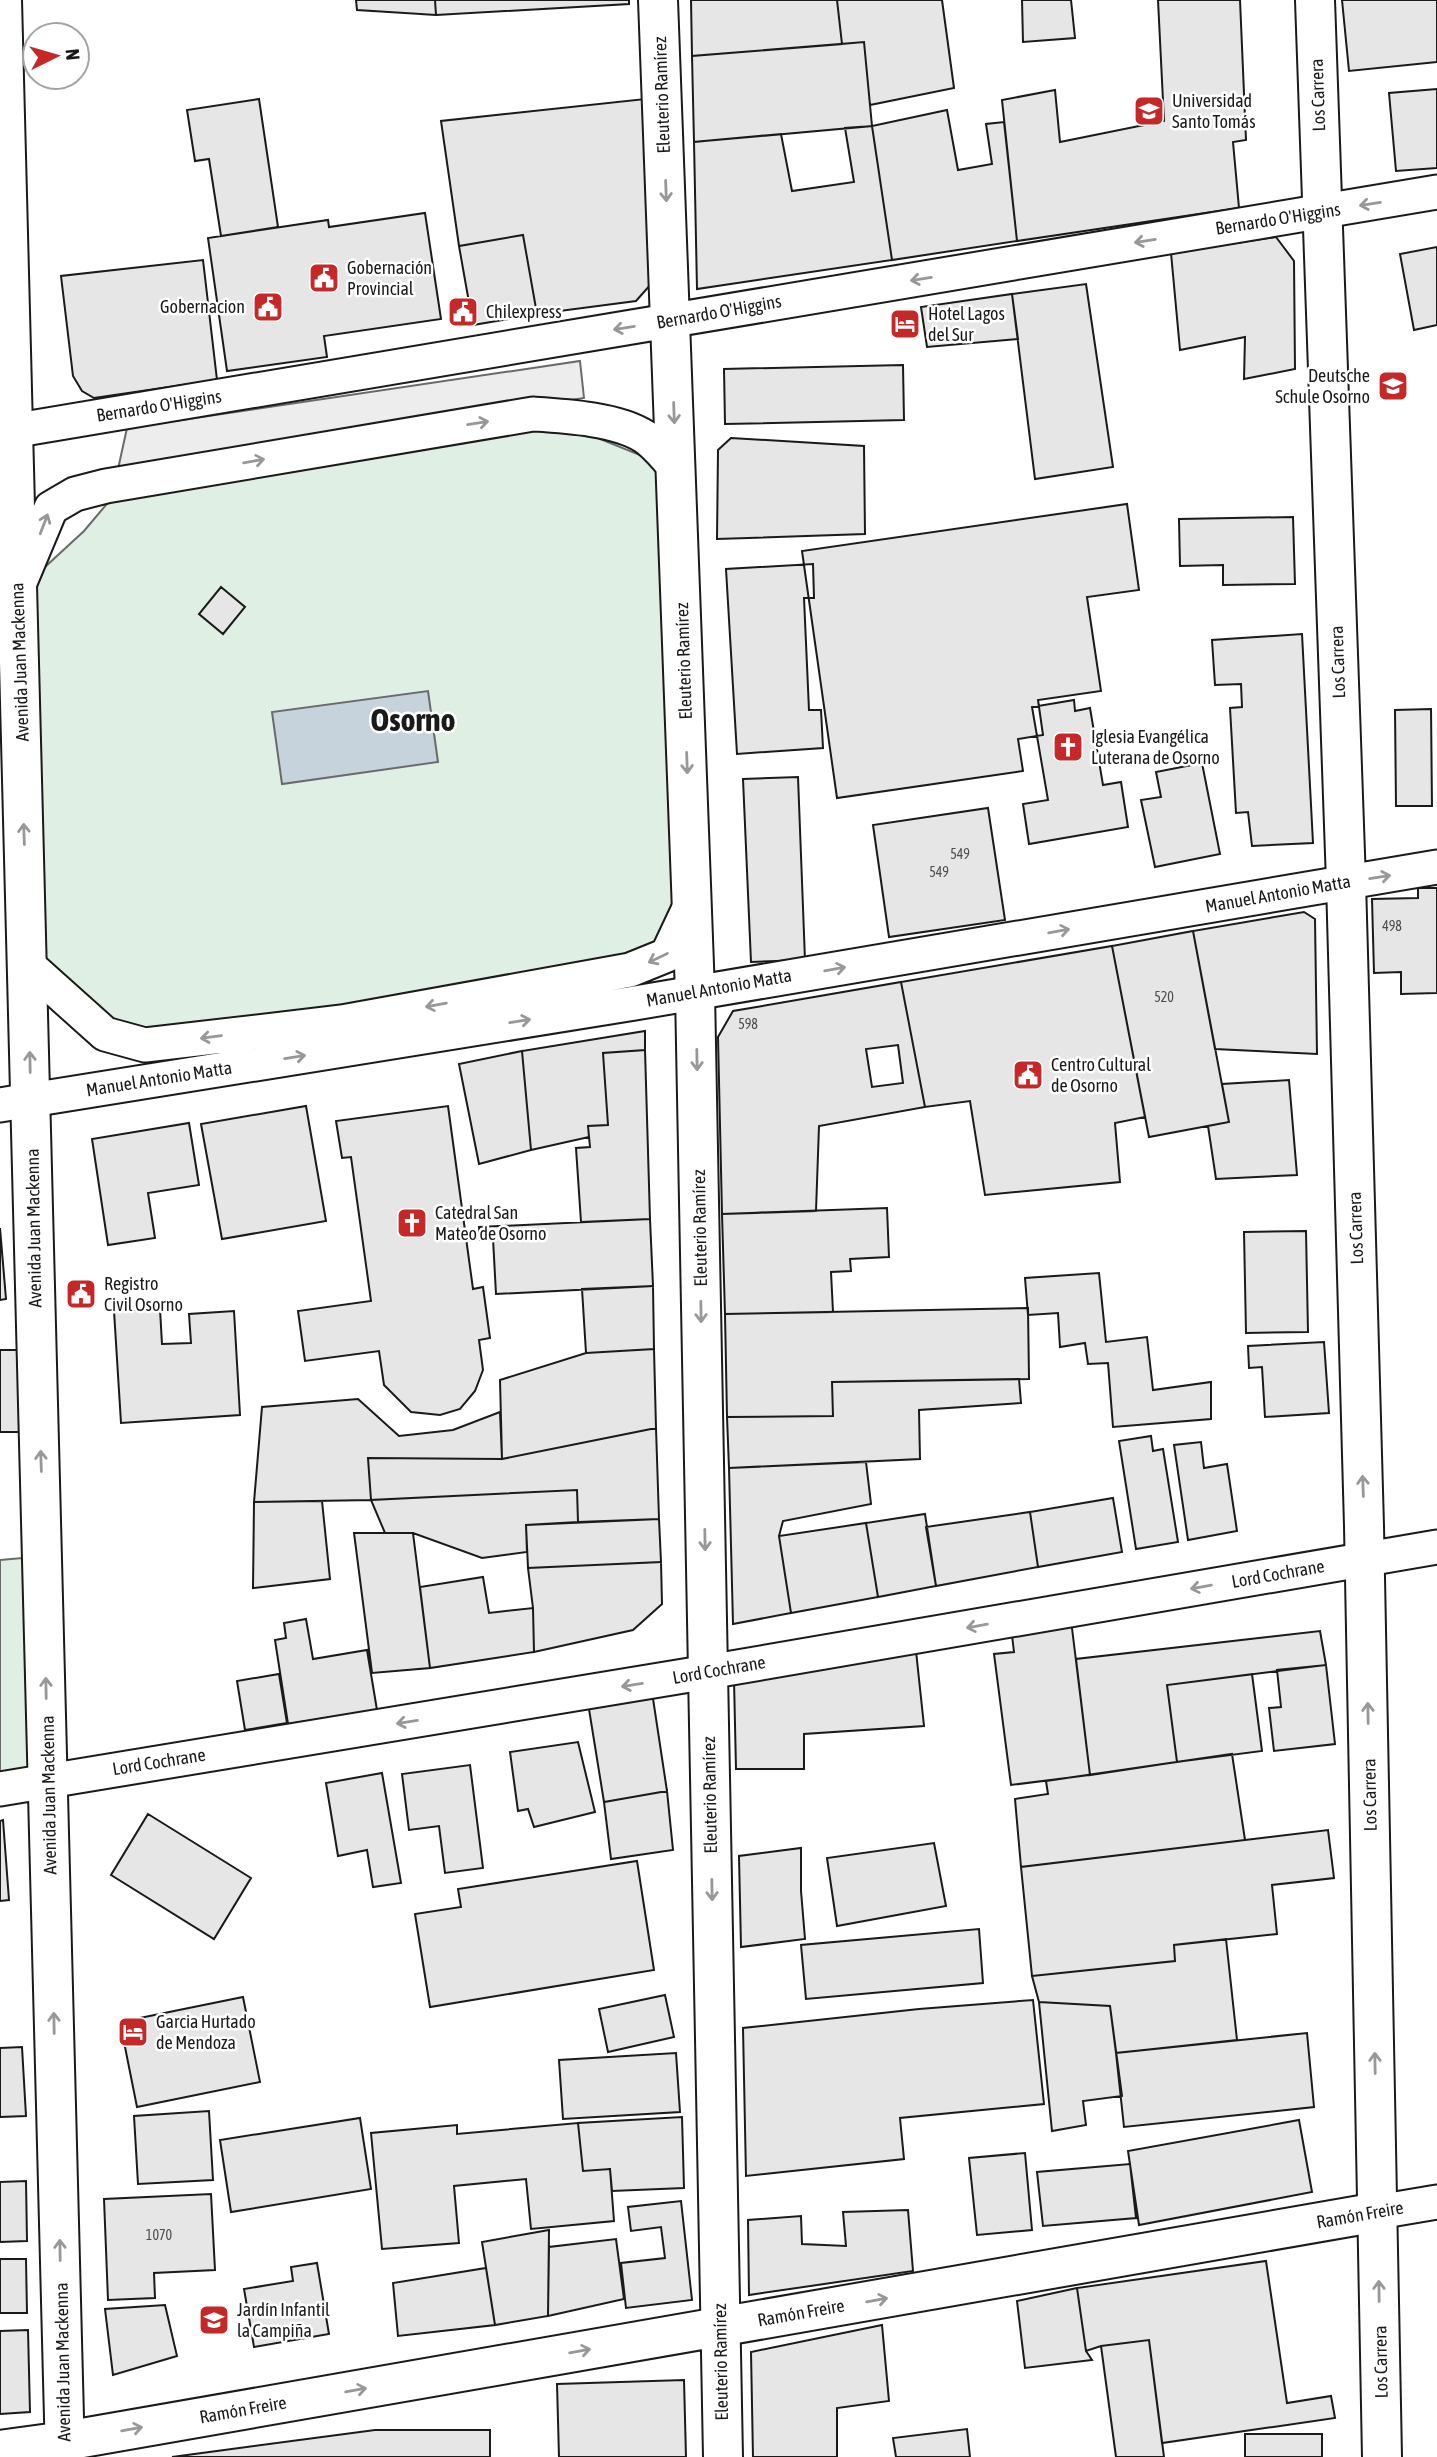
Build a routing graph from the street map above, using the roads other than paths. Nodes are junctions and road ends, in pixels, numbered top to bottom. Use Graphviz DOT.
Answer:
graph roads {
  1 [pos="2,0"];
  2 [pos="658,0"];
  3 [pos="1315,0"];
  4 [pos="1437,192"];
  5 [pos="1322,211"];
  6 [pos="671,320"];
  7 [pos="6,432"];
  8 [pos="676,468"];
  9 [pos="18,587"];
  10 [pos="1437,867"];
  11 [pos="1346,883"];
  12 [pos="692,902"];
  13 [pos="27,965"];
  14 [pos="695,992"];
  15 [pos="15,1102"];
  16 [pos="1437,1546"];
  17 [pos="1365,1559"];
  18 [pos="708,1672"];
  19 [pos="49,1781"];
  20 [pos="0,1789"];
  21 [pos="1437,2202"];
  22 [pos="1378,2212"];
  23 [pos="720,2327"];
  24 [pos="65,2449"];
  25 [pos="0,2450"];
  26 [pos="723,2457"];
  27 [pos="1382,2457"];
  1 -- 7 [label="main road, Avenida Juan Mackenna"];
  2 -- 6 [label="main road, Eleuterio Ramírez, one-way"];
  3 -- 5 [label="main road, Los Carrera"];
  4 -- 5 [label="street, Bernardo O'Higgins, one-way"];
  5 -- 6 [label="street, Bernardo O'Higgins, one-way"];
  5 -- 11 [label="main road, Los Carrera"];
  6 -- 7 [label="street, Bernardo O'Higgins, one-way"];
  6 -- 8 [label="main road, Eleuterio Ramírez, one-way"];
  7 -- 9 [label="main road, Avenida Juan Mackenna"];
  9 -- 8 [label="street, one-way"];
  8 -- 12 [label="main road, Eleuterio Ramírez, one-way"];
  13 -- 9 [label="main road, Avenida Juan Mackenna, one-way"];
  11 -- 10 [label="street, Manuel Antonio Matta, one-way"];
  14 -- 11 [label="street, Manuel Antonio Matta, one-way"];
  17 -- 11 [label="main road, Los Carrera, one-way"];
  12 -- 13 [label="street, Manuel Antonio Matta, one-way"];
  12 -- 14 [label="main road, Eleuterio Ramírez"];
  15 -- 13 [label="main road, Avenida Juan Mackenna, one-way"];
  15 -- 14 [label="street, Manuel Antonio Matta, one-way"];
  14 -- 18 [label="main road, Eleuterio Ramírez, one-way"];
  19 -- 15 [label="main road, Avenida Juan Mackenna, one-way"];
  16 -- 17 [label="street, Lord Cochrane"];
  17 -- 18 [label="street, Lord Cochrane, one-way"];
  22 -- 17 [label="main road, Los Carrera, one-way"];
  18 -- 19 [label="street, Lord Cochrane, one-way"];
  18 -- 23 [label="main road, Eleuterio Ramírez, one-way"];
  19 -- 20 [label="street, Lord Cochrane"];
  24 -- 19 [label="main road, Avenida Juan Mackenna, one-way"];
  21 -- 22 [label="street, Ramón Freire"];
  23 -- 22 [label="main road, Ramón Freire, one-way"];
  27 -- 22 [label="main road, Los Carrera, one-way"];
  24 -- 23 [label="main road, Ramón Freire, one-way"];
  23 -- 26 [label="main road, Eleuterio Ramírez"];
  24 -- 25 [label="main road, Ramón Freire"];
}
